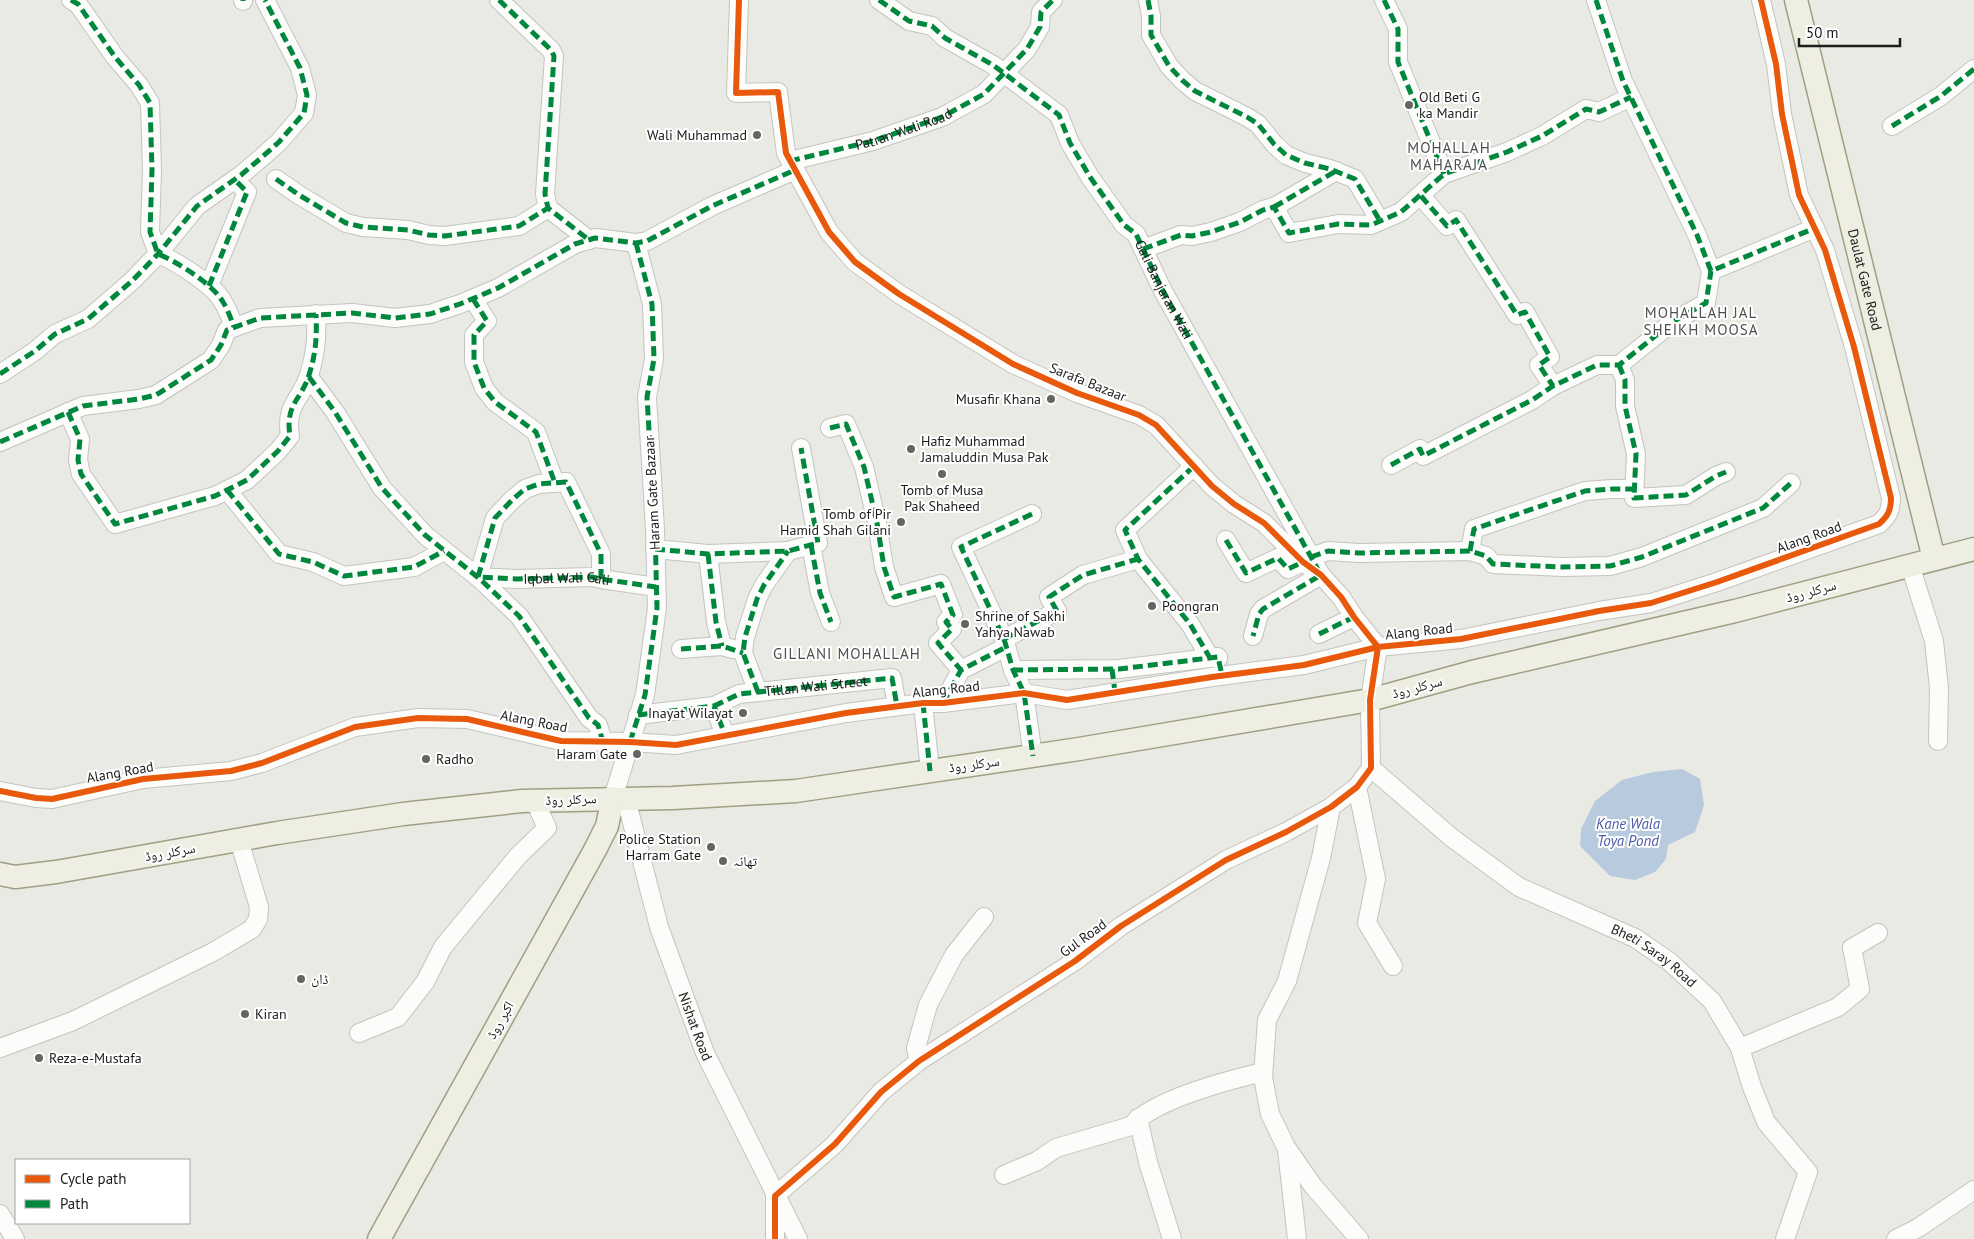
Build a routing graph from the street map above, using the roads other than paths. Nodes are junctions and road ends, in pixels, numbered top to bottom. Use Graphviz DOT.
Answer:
graph roads {
  1 [pos="265,0"];
  2 [pos="499,0"];
  3 [pos="739,0"];
  4 [pos="879,0"];
  5 [pos="1053,0"];
  6 [pos="1148,0"];
  7 [pos="1384,0"];
  8 [pos="1596,0"];
  9 [pos="1761,0"];
  10 [pos="1796,0"];
  11 [pos="76,1"];
  12 [pos="1974,69"];
  13 [pos="1005,74"];
  14 [pos="1631,97"];
  15 [pos="1892,126"];
  16 [pos="790,161"];
  17 [pos="1336,171"];
  18 [pos="1444,174"];
  19 [pos="276,179"];
  20 [pos="235,180"];
  21 [pos="1421,196"];
  22 [pos="1274,207"];
  23 [pos="548,208"];
  24 [pos="1380,221"];
  25 [pos="1815,228"];
  26 [pos="588,240"];
  27 [pos="636,243"];
  28 [pos="1143,249"];
  29 [pos="158,254"];
  30 [pos="1711,271"];
  31 [pos="209,286"];
  32 [pos="473,299"];
  33 [pos="316,314"];
  34 [pos="234,327"];
  35 [pos="1619,365"];
  36 [pos="0,374"];
  37 [pos="309,378"];
  38 [pos="1553,386"];
  39 [pos="68,412"];
  40 [pos="830,428"];
  41 [pos="0,442"];
  42 [pos="801,448"];
  43 [pos="1390,465"];
  44 [pos="1194,466"];
  45 [pos="1726,472"];
  46 [pos="554,483"];
  47 [pos="1791,483"];
  48 [pos="1634,489"];
  49 [pos="227,490"];
  50 [pos="1032,514"];
  51 [pos="1226,540"];
  52 [pos="811,545"];
  53 [pos="655,549"];
  54 [pos="1974,549"];
  55 [pos="444,550"];
  56 [pos="788,551"];
  57 [pos="1470,551"];
  58 [pos="708,554"];
  59 [pos="1934,558"];
  60 [pos="1138,559"];
  61 [pos="1307,559"];
  62 [pos="1910,565"];
  63 [pos="1320,575"];
  64 [pos="478,577"];
  65 [pos="601,579"];
  66 [pos="656,587"];
  67 [pos="1354,617"];
  68 [pos="831,622"];
  69 [pos="1319,634"];
  70 [pos="1253,636"];
  71 [pos="1005,643"];
  72 [pos="722,646"];
  73 [pos="1378,647"];
  74 [pos="681,649"];
  75 [pos="743,653"];
  76 [pos="1210,658"];
  77 [pos="1112,669"];
  78 [pos="961,670"];
  79 [pos="1013,670"];
  80 [pos="1222,675"];
  81 [pos="758,692"];
  82 [pos="1024,692"];
  83 [pos="1115,692"];
  84 [pos="1370,700"];
  85 [pos="922,703"];
  86 [pos="943,703"];
  87 [pos="714,706"];
  88 [pos="897,706"];
  89 [pos="638,715"];
  90 [pos="725,735"];
  91 [pos="1938,741"];
  92 [pos="603,742"];
  93 [pos="630,742"];
  94 [pos="1033,756"];
  95 [pos="1371,768"];
  96 [pos="930,771"];
  97 [pos="1357,787"];
  98 [pos="0,791"];
  99 [pos="620,798"];
  100 [pos="535,800"];
  101 [pos="1331,807"];
  102 [pos="238,840"];
  103 [pos="0,874"];
  104 [pos="984,917"];
  105 [pos="1878,933"];
  106 [pos="1393,966"];
  107 [pos="358,1033"];
  108 [pos="0,1048"];
  109 [pos="1740,1048"];
  110 [pos="919,1061"];
  111 [pos="1263,1072"];
  112 [pos="1138,1118"];
  113 [pos="1286,1147"];
  114 [pos="1004,1176"];
  115 [pos="1974,1190"];
  116 [pos="775,1196"];
  117 [pos="0,1214"];
  118 [pos="15,1239"];
  119 [pos="379,1239"];
  120 [pos="775,1239"];
  121 [pos="798,1239"];
  122 [pos="1172,1239"];
  123 [pos="1296,1239"];
  124 [pos="1359,1239"];
  125 [pos="1785,1239"];
  126 [pos="1896,1239"];
  1 -- 20 [label="street"];
  2 -- 23 [label="street"];
  3 -- 16 [label="street"];
  4 -- 13 [label="street, Gali Banjaran Wali"];
  5 -- 13 [label="street, Patran Wali Road"];
  6 -- 17 [label="street"];
  7 -- 18 [label="street"];
  8 -- 14 [label="street"];
  9 -- 25 [label="street"];
  10 -- 59 [label="main road, Daulat Gate Road"];
  11 -- 29 [label="street"];
  12 -- 15 [label="street"];
  13 -- 16 [label="street, Patran Wali Road"];
  13 -- 28 [label="street, Gali Banjaran Wali"];
  14 -- 18 [label="street"];
  14 -- 30 [label="street"];
  16 -- 27 [label="street, Patran Wali Road"];
  16 -- 44 [label="street, Sarafa Bazaar"];
  17 -- 22 [label="street"];
  17 -- 24 [label="street"];
  18 -- 21 [label="street"];
  19 -- 23 [label="street"];
  20 -- 29 [label="street"];
  20 -- 31 [label="street"];
  21 -- 24 [label="street"];
  21 -- 38 [label="street"];
  22 -- 24 [label="street"];
  22 -- 28 [label="street"];
  23 -- 26 [label="street"];
  25 -- 30 [label="street"];
  25 -- 73 [label="street, Alang Road"];
  26 -- 27 [label="street"];
  26 -- 32 [label="street"];
  27 -- 53 [label="street, Haram Gate Bazaar"];
  28 -- 61 [label="street, Gali Banjaran Wali"];
  29 -- 31 [label="street"];
  29 -- 36 [label="street"];
  30 -- 35 [label="street"];
  31 -- 34 [label="street"];
  32 -- 33 [label="street"];
  32 -- 46 [label="street"];
  33 -- 34 [label="street"];
  33 -- 37 [label="street"];
  34 -- 39 [label="street"];
  35 -- 38 [label="street"];
  35 -- 48 [label="street"];
  37 -- 49 [label="street"];
  37 -- 55 [label="street"];
  38 -- 43 [label="street"];
  39 -- 41 [label="street"];
  39 -- 49 [label="street"];
  40 -- 78 [label="street"];
  42 -- 52 [label="street"];
  44 -- 60 [label="street"];
  44 -- 61 [label="street, Sarafa Bazaar"];
  45 -- 48 [label="street"];
  46 -- 64 [label="street"];
  46 -- 65 [label="street"];
  47 -- 57 [label="street"];
  48 -- 57 [label="street"];
  49 -- 55 [label="street"];
  50 -- 71 [label="street"];
  51 -- 61 [label="street"];
  52 -- 56 [label="street"];
  52 -- 68 [label="street"];
  53 -- 58 [label="street"];
  53 -- 66 [label="street, Haram Gate Bazaar"];
  54 -- 59 [label="main road, سرکلر روڈ"];
  55 -- 64 [label="street"];
  56 -- 58 [label="street"];
  56 -- 75 [label="street"];
  57 -- 61 [label="street"];
  58 -- 72 [label="street"];
  59 -- 62 [label="main road, سرکلر روڈ"];
  60 -- 71 [label="street"];
  60 -- 76 [label="street"];
  61 -- 63 [label="street, Sarafa Bazaar"];
  62 -- 84 [label="main road, سرکلر روڈ"];
  62 -- 91 [label="street"];
  63 -- 67 [label="street, Sarafa Bazaar"];
  63 -- 70 [label="street"];
  64 -- 65 [label="street, Iqbal Wali Gali"];
  64 -- 92 [label="street"];
  65 -- 66 [label="street, Iqbal Wali Gali"];
  66 -- 89 [label="street, Haram Gate Bazaar"];
  67 -- 69 [label="street"];
  67 -- 73 [label="street, Sarafa Bazaar"];
  71 -- 78 [label="street"];
  71 -- 79 [label="street"];
  72 -- 74 [label="street"];
  72 -- 75 [label="street"];
  73 -- 80 [label="street, Alang Road"];
  73 -- 84 [label="street"];
  75 -- 81 [label="street"];
  76 -- 77 [label="street"];
  76 -- 80 [label="street"];
  77 -- 79 [label="street"];
  77 -- 83 [label="street"];
  78 -- 86 [label="street"];
  79 -- 82 [label="street"];
  80 -- 83 [label="street, Alang Road"];
  81 -- 87 [label="street, Tillan Wali Street"];
  81 -- 88 [label="street, Tillan Wali Street"];
  82 -- 83 [label="street, Alang Road"];
  82 -- 86 [label="street, Alang Road"];
  82 -- 94 [label="street"];
  84 -- 94 [label="main road, سرکلر روڈ"];
  84 -- 95 [label="street"];
  85 -- 86 [label="street, Alang Road"];
  85 -- 88 [label="street, Alang Road"];
  85 -- 96 [label="street"];
  87 -- 89 [label="street, Tillan Wali Street"];
  87 -- 90 [label="street"];
  88 -- 90 [label="street, Alang Road"];
  89 -- 93 [label="street, Haram Gate Bazaar"];
  90 -- 93 [label="street, Alang Road"];
  92 -- 93 [label="street, Alang Road"];
  92 -- 98 [label="street, Alang Road"];
  93 -- 99 [label="street, Haram Gate Bazaar"];
  94 -- 96 [label="main road, سرکلر روڈ"];
  95 -- 97 [label="street, Gul Road"];
  95 -- 109 [label="street, Bheti Saray Road"];
  96 -- 99 [label="main road, سرکلر روڈ"];
  97 -- 101 [label="street, Gul Road"];
  97 -- 106 [label="street"];
  99 -- 100 [label="main road, سرکلر روڈ"];
  99 -- 116 [label="street, Nishat Road"];
  99 -- 119 [label="main road, اکبر روڈ"];
  100 -- 102 [label="main road, سرکلر روڈ"];
  100 -- 107 [label="street"];
  101 -- 110 [label="street, Gul Road"];
  101 -- 111 [label="street"];
  102 -- 103 [label="main road, سرکلر روڈ"];
  102 -- 108 [label="street"];
  104 -- 110 [label="street"];
  105 -- 109 [label="street"];
  109 -- 125 [label="street, Bheti Saray Road"];
  110 -- 116 [label="street, Gul Road"];
  111 -- 112 [label="street"];
  111 -- 113 [label="street"];
  112 -- 114 [label="street"];
  112 -- 122 [label="street"];
  113 -- 123 [label="street"];
  113 -- 124 [label="street"];
  115 -- 126 [label="street"];
  116 -- 120 [label="street"];
  116 -- 121 [label="street, Nishat Road"];
  117 -- 118 [label="street"];
}
